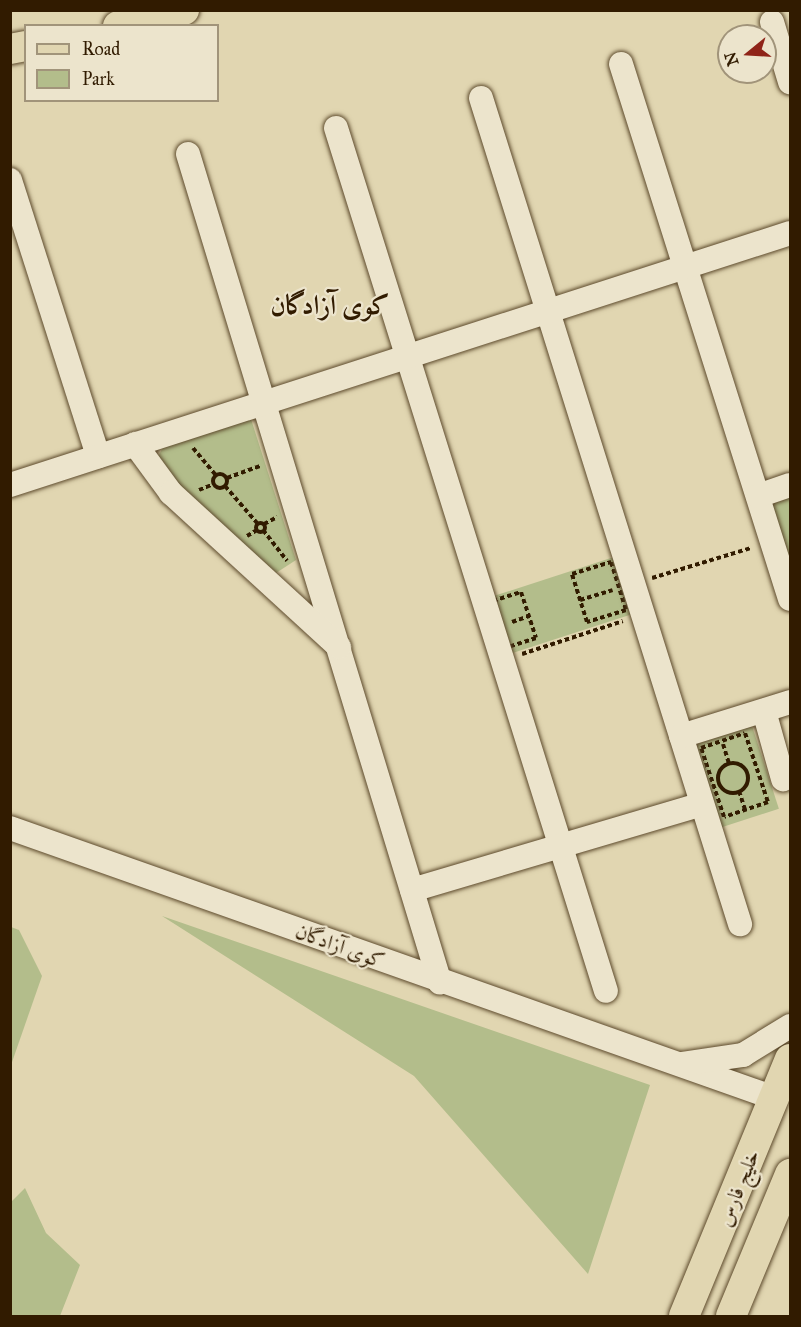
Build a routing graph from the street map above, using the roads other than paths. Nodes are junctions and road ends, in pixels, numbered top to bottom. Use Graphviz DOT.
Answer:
graph roads {
  1 [pos="184,10"];
  2 [pos="772,22"];
  3 [pos="126,24"];
  4 [pos="621,64"];
  5 [pos="790,82"];
  6 [pos="481,98"];
  7 [pos="336,128"];
  8 [pos="188,153"];
  9 [pos="10,180"];
  10 [pos="790,233"];
  11 [pos="685,267"];
  12 [pos="548,311"];
  13 [pos="409,356"];
  14 [pos="264,403"];
  15 [pos="135,444"];
  16 [pos="98,456"];
  17 [pos="10,485"];
  18 [pos="790,485"];
  19 [pos="758,496"];
  20 [pos="790,599"];
  21 [pos="339,648"];
  22 [pos="790,702"];
  23 [pos="764,711"];
  24 [pos="681,736"];
  25 [pos="783,779"];
  26 [pos="702,804"];
  27 [pos="10,828"];
  28 [pos="562,845"];
  29 [pos="412,890"];
  30 [pos="740,924"];
  31 [pos="440,982"];
  32 [pos="606,991"];
  33 [pos="790,1026"];
  34 [pos="790,1059"];
  35 [pos="669,1065"];
  36 [pos="774,1098"];
  37 [pos="790,1174"];
  38 [pos="684,1317"];
  39 [pos="730,1317"];
  1 -- 3 [label="main road"];
  2 -- 5 [label="street"];
  4 -- 11 [label="street"];
  6 -- 12 [label="street"];
  7 -- 13 [label="street"];
  8 -- 14 [label="street"];
  9 -- 16 [label="street"];
  10 -- 11 [label="street"];
  11 -- 12 [label="street"];
  11 -- 19 [label="street"];
  12 -- 13 [label="street"];
  12 -- 24 [label="street"];
  13 -- 14 [label="street"];
  13 -- 28 [label="street"];
  14 -- 15 [label="street"];
  14 -- 21 [label="street"];
  15 -- 16 [label="street"];
  15 -- 21 [label="street"];
  16 -- 17 [label="street"];
  18 -- 19 [label="street"];
  19 -- 20 [label="street"];
  21 -- 29 [label="street"];
  22 -- 23 [label="street"];
  23 -- 24 [label="street"];
  23 -- 25 [label="street"];
  24 -- 26 [label="street"];
  26 -- 28 [label="street"];
  26 -- 30 [label="street"];
  27 -- 31 [label="street, کوی آزادگان"];
  28 -- 29 [label="street"];
  28 -- 32 [label="street"];
  29 -- 31 [label="street"];
  31 -- 35 [label="street, کوی آزادگان"];
  33 -- 35 [label="street"];
  34 -- 36 [label="main road, خلیج فارس"];
  35 -- 36 [label="street, کوی آزادگان"];
  36 -- 38 [label="main road, خلیج فارس"];
  37 -- 39 [label="main road, خلیج فارس"];
}
